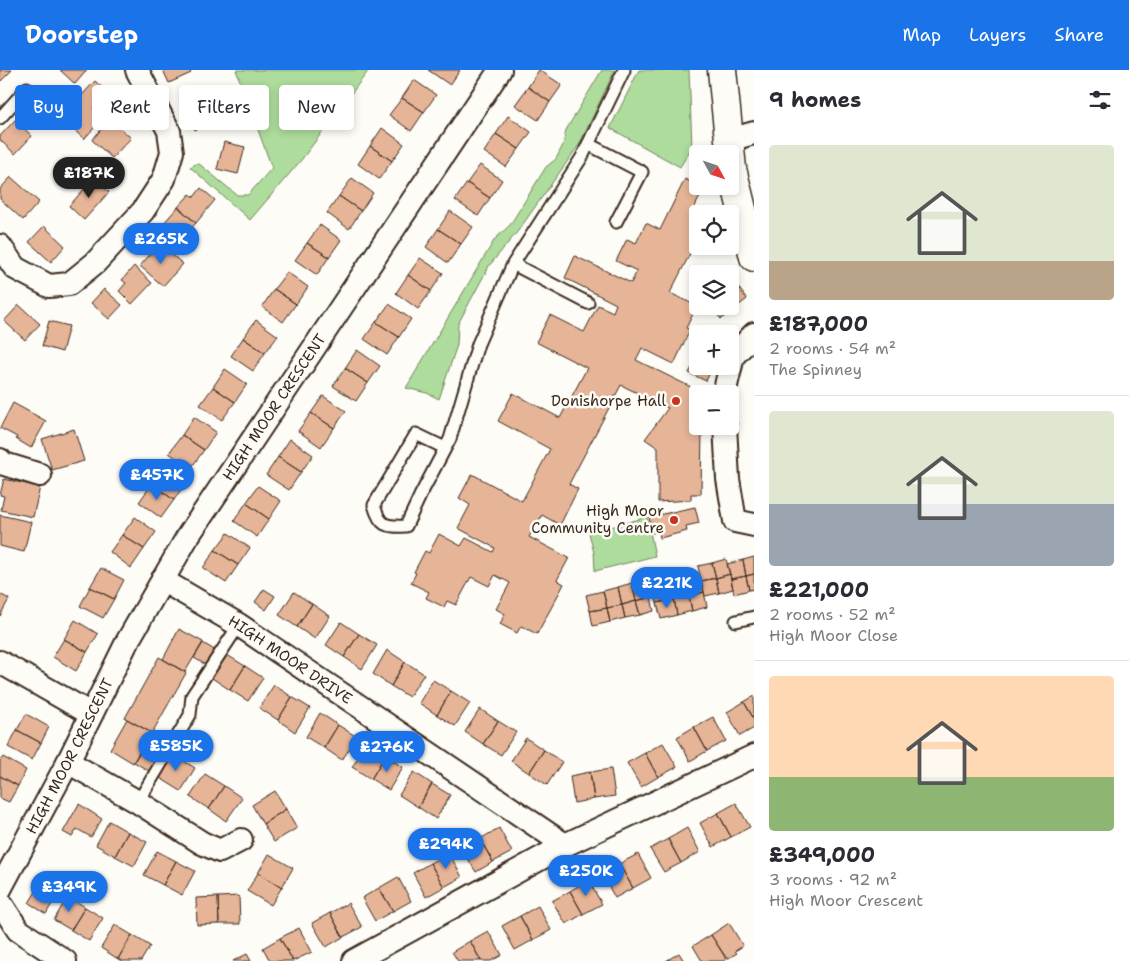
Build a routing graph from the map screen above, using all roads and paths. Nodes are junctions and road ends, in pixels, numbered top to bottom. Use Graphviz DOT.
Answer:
graph roads {
  1 [pos="137,70"];
  2 [pos="500,70"];
  3 [pos="624,70"];
  4 [pos="722,70"];
  5 [pos="15,102"];
  6 [pos="0,118"];
  7 [pos="742,137"];
  8 [pos="588,144"];
  9 [pos="616,222"];
  10 [pos="0,246"];
  11 [pos="754,257"];
  12 [pos="513,264"];
  13 [pos="588,303"];
  14 [pos="754,334"];
  15 [pos="726,385"];
  16 [pos="726,435"];
  17 [pos="445,448"];
  18 [pos="0,462"];
  19 [pos="40,475"];
  20 [pos="754,525"];
  21 [pos="162,580"];
  22 [pos="754,617"];
  23 [pos="736,621"];
  24 [pos="239,624"];
  25 [pos="0,662"];
  26 [pos="91,714"];
  27 [pos="754,756"];
  28 [pos="68,762"];
  29 [pos="138,802"];
  30 [pos="241,840"];
  31 [pos="565,845"];
  32 [pos="0,889"];
  33 [pos="0,902"];
  34 [pos="65,961"];
  35 [pos="354,961"];
  1 -- 10 [label="street"];
  2 -- 21 [label="street, HIGH MOOR CRESCENT"];
  3 -- 8 [label="lane"];
  4 -- 7 [label="street"];
  5 -- 6 [label="lane"];
  7 -- 11 [label="street"];
  8 -- 9 [label="lane"];
  8 -- 12 [label="lane"];
  12 -- 13 [label="lane"];
  12 -- 17 [label="lane"];
  14 -- 15 [label="street"];
  16 -- 20 [label="street"];
  17 -- 17 [label="lane"];
  18 -- 19 [label="street"];
  21 -- 24 [label="street, HIGH MOOR DRIVE"];
  21 -- 26 [label="street, HIGH MOOR CRESCENT"];
  22 -- 23 [label="lane"];
  24 -- 29 [label="lane"];
  24 -- 31 [label="street, HIGH MOOR DRIVE"];
  25 -- 26 [label="street"];
  26 -- 28 [label="street, HIGH MOOR CRESCENT"];
  27 -- 31 [label="street"];
  28 -- 29 [label="street"];
  28 -- 32 [label="street, HIGH MOOR CRESCENT"];
  29 -- 30 [label="street"];
  31 -- 35 [label="street"];
  33 -- 34 [label="street"];
}
